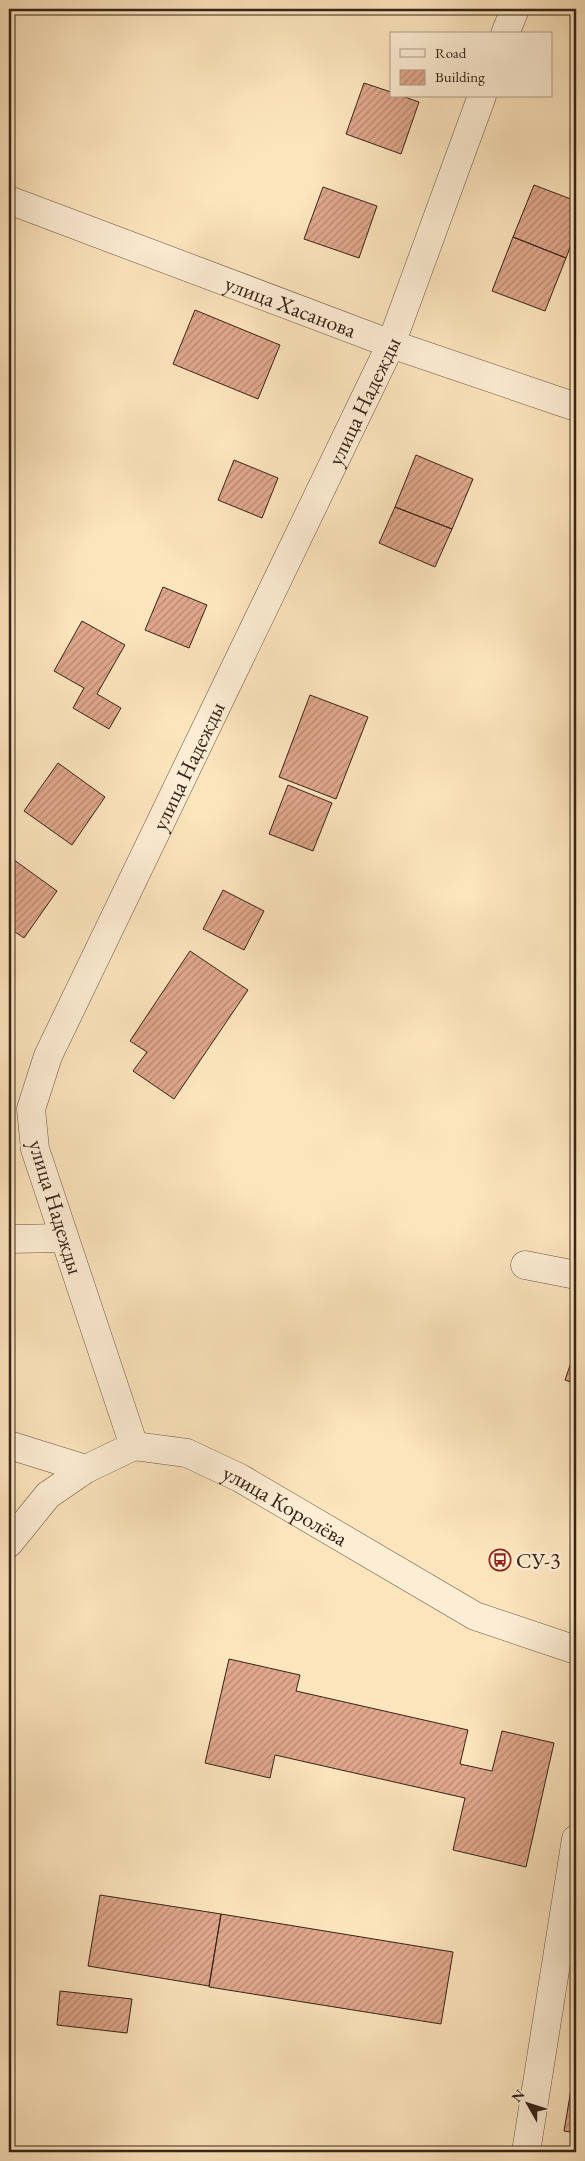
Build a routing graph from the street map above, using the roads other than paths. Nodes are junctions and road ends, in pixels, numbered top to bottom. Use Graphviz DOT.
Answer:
graph roads {
  1 [pos="515,9"];
  2 [pos="506,32"];
  3 [pos="481,98"];
  4 [pos="9,200"];
  5 [pos="391,344"];
  6 [pos="576,407"];
  7 [pos="64,1238"];
  8 [pos="9,1239"];
  9 [pos="525,1264"];
  10 [pos="576,1275"];
  11 [pos="9,1445"];
  12 [pos="134,1446"];
  13 [pos="86,1469"];
  14 [pos="9,1543"];
  15 [pos="576,1650"];
  16 [pos="576,1839"];
  17 [pos="526,2152"];
  1 -- 2 [label="street"];
  3 -- 5 [label="street, улица Надежды"];
  4 -- 5 [label="street, улица Хасанова"];
  5 -- 6 [label="street, улица Хасанова"];
  5 -- 7 [label="street, улица Надежды"];
  7 -- 8 [label="street"];
  7 -- 12 [label="street, улица Надежды"];
  9 -- 10 [label="street"];
  11 -- 13 [label="street"];
  12 -- 13 [label="street"];
  12 -- 15 [label="street, улица Королёва"];
  13 -- 14 [label="street"];
  16 -- 17 [label="street"];
}
